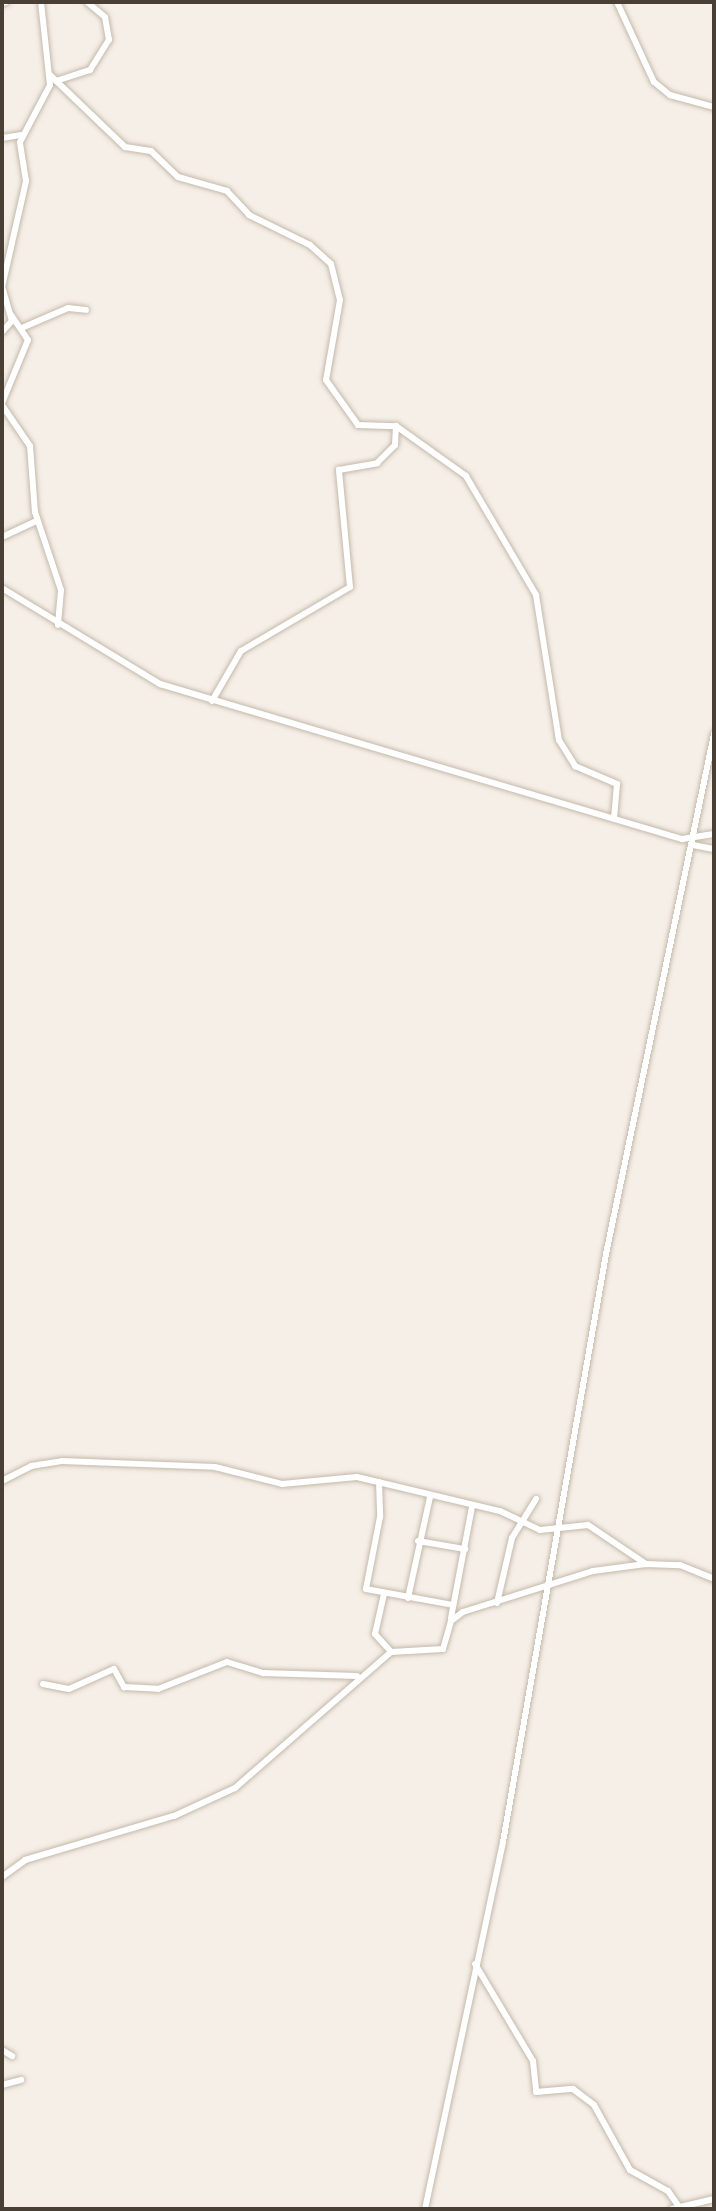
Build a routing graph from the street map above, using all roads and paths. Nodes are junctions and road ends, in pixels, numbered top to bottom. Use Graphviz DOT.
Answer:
graph roads {
  1 [pos="41,2"];
  2 [pos="87,2"];
  3 [pos="617,2"];
  4 [pos="53,78"];
  5 [pos="714,107"];
  6 [pos="22,135"];
  7 [pos="2,138"];
  8 [pos="86,310"];
  9 [pos="10,314"];
  10 [pos="24,327"];
  11 [pos="2,332"];
  12 [pos="4,388"];
  13 [pos="2,402"];
  14 [pos="396,426"];
  15 [pos="37,521"];
  16 [pos="2,537"];
  17 [pos="2,588"];
  18 [pos="58,625"];
  19 [pos="212,701"];
  20 [pos="714,734"];
  21 [pos="614,819"];
  22 [pos="714,834"];
  23 [pos="693,843"];
  24 [pos="714,849"];
  25 [pos="2,1481"];
  26 [pos="379,1482"];
  27 [pos="430,1497"];
  28 [pos="536,1499"];
  29 [pos="472,1507"];
  30 [pos="520,1521"];
  31 [pos="562,1527"];
  32 [pos="418,1541"];
  33 [pos="465,1549"];
  34 [pos="646,1564"];
  35 [pos="714,1579"];
  36 [pos="549,1585"];
  37 [pos="384,1594"];
  38 [pos="408,1598"];
  39 [pos="497,1603"];
  40 [pos="453,1605"];
  41 [pos="451,1621"];
  42 [pos="391,1652"];
  43 [pos="357,1676"];
  44 [pos="43,1684"];
  45 [pos="2,1877"];
  46 [pos="475,1963"];
  47 [pos="2,2050"];
  48 [pos="12,2056"];
  49 [pos="21,2080"];
  50 [pos="2,2085"];
  51 [pos="714,2199"];
  52 [pos="675,2208"];
  53 [pos="425,2209"];
  1 -- 4 [label="street"];
  2 -- 4 [label="street"];
  3 -- 5 [label="street"];
  4 -- 6 [label="street"];
  4 -- 14 [label="street"];
  6 -- 7 [label="street"];
  6 -- 9 [label="street"];
  8 -- 10 [label="street"];
  9 -- 10 [label="street"];
  9 -- 11 [label="street"];
  10 -- 12 [label="street"];
  12 -- 13 [label="street"];
  13 -- 15 [label="street"];
  14 -- 19 [label="street"];
  14 -- 21 [label="street"];
  15 -- 16 [label="street"];
  15 -- 18 [label="street"];
  17 -- 18 [label="street"];
  18 -- 19 [label="street"];
  19 -- 21 [label="street"];
  20 -- 23 [label="street"];
  21 -- 23 [label="street"];
  22 -- 23 [label="street"];
  23 -- 24 [label="street"];
  23 -- 31 [label="street"];
  25 -- 26 [label="street"];
  26 -- 27 [label="street"];
  26 -- 37 [label="street"];
  27 -- 29 [label="street"];
  27 -- 32 [label="street"];
  28 -- 30 [label="street"];
  29 -- 30 [label="street"];
  29 -- 33 [label="street"];
  30 -- 31 [label="street"];
  30 -- 39 [label="street"];
  31 -- 34 [label="street"];
  31 -- 36 [label="street"];
  32 -- 33 [label="street"];
  32 -- 38 [label="street"];
  33 -- 40 [label="street"];
  34 -- 35 [label="street"];
  34 -- 36 [label="street"];
  36 -- 39 [label="street"];
  36 -- 46 [label="street"];
  37 -- 38 [label="street"];
  37 -- 42 [label="street"];
  38 -- 40 [label="street"];
  39 -- 41 [label="street"];
  40 -- 41 [label="street"];
  41 -- 42 [label="street"];
  42 -- 43 [label="street"];
  43 -- 44 [label="street"];
  43 -- 45 [label="street"];
  46 -- 52 [label="street"];
  46 -- 53 [label="street"];
  47 -- 48 [label="street"];
  49 -- 50 [label="street"];
  51 -- 52 [label="street"];
}
